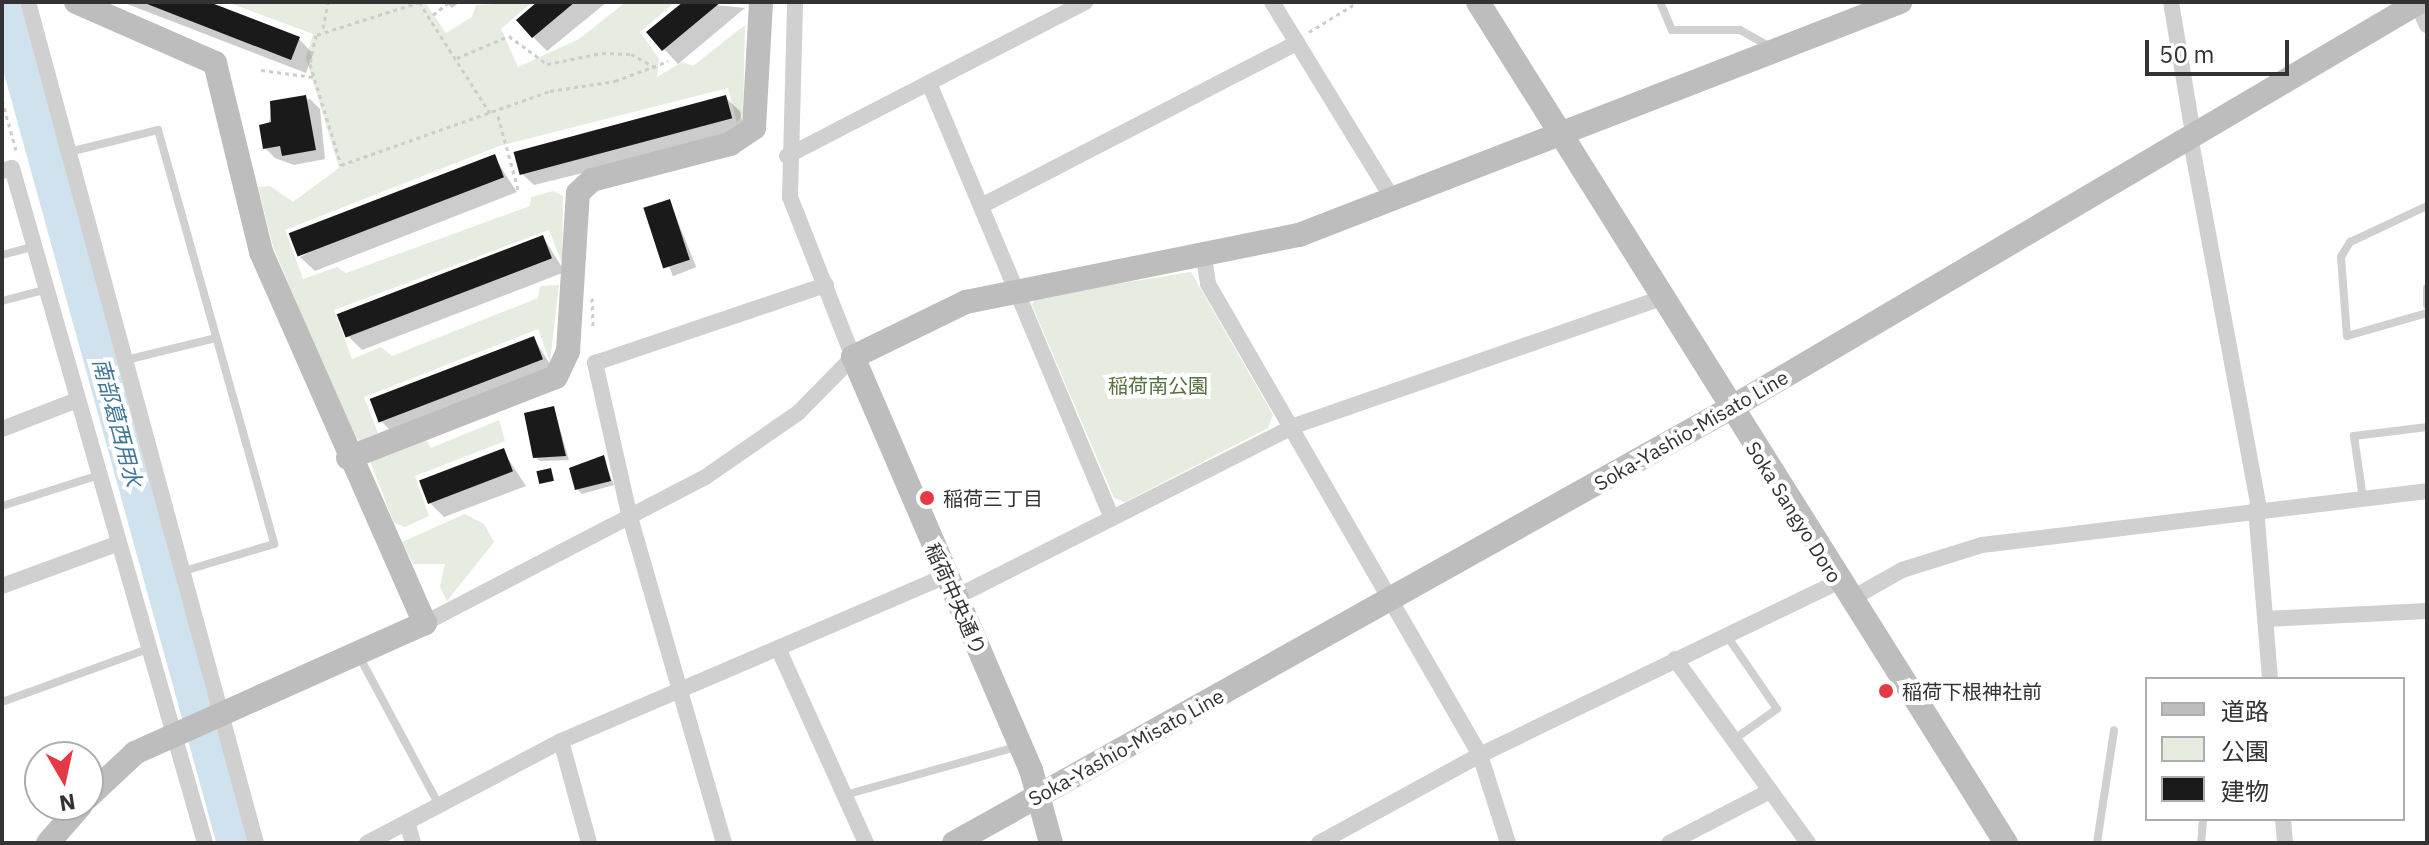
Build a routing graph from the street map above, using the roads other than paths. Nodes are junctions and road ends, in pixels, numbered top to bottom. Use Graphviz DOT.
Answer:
graph roads {
  1 [pos="28,2"];
  2 [pos="76,2"];
  3 [pos="761,2"];
  4 [pos="795,2"];
  5 [pos="1086,2"];
  6 [pos="1272,2"];
  7 [pos="1478,2"];
  8 [pos="1660,2"];
  9 [pos="1900,2"];
  10 [pos="2171,2"];
  11 [pos="2418,2"];
  12 [pos="2427,25"];
  13 [pos="1296,42"];
  14 [pos="1771,47"];
  15 [pos="929,83"];
  16 [pos="2192,135"];
  17 [pos="1560,137"];
  18 [pos="69,153"];
  19 [pos="787,156"];
  20 [pos="7,170"];
  21 [pos="1394,201"];
  22 [pos="981,206"];
  23 [pos="2427,206"];
  24 [pos="35,246"];
  25 [pos="2,255"];
  26 [pos="1204,258"];
  27 [pos="826,285"];
  28 [pos="2427,288"];
  29 [pos="48,289"];
  30 [pos="1016,290"];
  31 [pos="1662,298"];
  32 [pos="2,301"];
  33 [pos="2427,305"];
  34 [pos="2427,313"];
  35 [pos="216,338"];
  36 [pos="853,357"];
  37 [pos="126,360"];
  38 [pos="77,400"];
  39 [pos="1729,409"];
  40 [pos="1294,426"];
  41 [pos="2427,427"];
  42 [pos="2,429"];
  43 [pos="348,458"];
  44 [pos="99,475"];
  45 [pos="2427,491"];
  46 [pos="2363,498"];
  47 [pos="2,506"];
  48 [pos="2257,508"];
  49 [pos="630,518"];
  50 [pos="1112,518"];
  51 [pos="117,544"];
  52 [pos="184,571"];
  53 [pos="2,586"];
  54 [pos="951,587"];
  55 [pos="1844,591"];
  56 [pos="1393,597"];
  57 [pos="2427,611"];
  58 [pos="2265,619"];
  59 [pos="425,623"];
  60 [pos="1727,635"];
  61 [pos="778,648"];
  62 [pos="148,649"];
  63 [pos="358,656"];
  64 [pos="1675,659"];
  65 [pos="2270,677"];
  66 [pos="679,692"];
  67 [pos="2,702"];
  68 [pos="217,717"];
  69 [pos="2114,730"];
  70 [pos="175,733"];
  71 [pos="1733,740"];
  72 [pos="561,741"];
  73 [pos="1020,746"];
  74 [pos="1480,755"];
  75 [pos="104,782"];
  76 [pos="1770,791"];
  77 [pos="845,795"];
  78 [pos="1040,795"];
  79 [pos="439,805"];
  80 [pos="67,821"];
  81 [pos="2203,821"];
  82 [pos="2283,821"];
  83 [pos="407,822"];
  84 [pos="1353,825"];
  85 [pos="48,843"];
  86 [pos="205,843"];
  87 [pos="256,843"];
  88 [pos="367,843"];
  89 [pos="413,843"];
  90 [pos="589,843"];
  91 [pos="724,843"];
  92 [pos="866,843"];
  93 [pos="954,843"];
  94 [pos="1051,843"];
  95 [pos="1319,843"];
  96 [pos="1358,843"];
  97 [pos="1508,843"];
  98 [pos="1669,843"];
  99 [pos="1808,843"];
  100 [pos="2006,843"];
  101 [pos="2097,843"];
  102 [pos="2201,843"];
  103 [pos="2285,843"];
  1 -- 18 [label="street"];
  2 -- 43 [label="street"];
  3 -- 43 [label="street"];
  4 -- 19 [label="street"];
  5 -- 15 [label="street"];
  6 -- 13 [label="street"];
  7 -- 17 [label="street, Soka Sangyo Doro"];
  8 -- 14 [label="lane"];
  9 -- 14 [label="street"];
  10 -- 16 [label="street"];
  11 -- 12 [label="street"];
  11 -- 16 [label="street, Soka-Yashio-Misato Line"];
  13 -- 21 [label="street"];
  13 -- 22 [label="street"];
  14 -- 17 [label="street"];
  15 -- 19 [label="street"];
  15 -- 22 [label="street"];
  16 -- 39 [label="street, Soka-Yashio-Misato Line"];
  16 -- 48 [label="street"];
  17 -- 21 [label="street"];
  17 -- 31 [label="street, Soka Sangyo Doro"];
  18 -- 35 [label="lane"];
  18 -- 37 [label="street"];
  19 -- 27 [label="street"];
  20 -- 24 [label="street"];
  21 -- 26 [label="street"];
  22 -- 30 [label="street"];
  23 -- 34 [label="lane"];
  24 -- 25 [label="lane"];
  24 -- 29 [label="street"];
  26 -- 30 [label="street"];
  26 -- 40 [label="street"];
  27 -- 36 [label="street"];
  27 -- 49 [label="street"];
  28 -- 33 [label="lane"];
  29 -- 32 [label="lane"];
  29 -- 38 [label="street"];
  30 -- 36 [label="street"];
  30 -- 50 [label="street"];
  31 -- 39 [label="street, Soka Sangyo Doro"];
  31 -- 40 [label="street"];
  35 -- 37 [label="lane"];
  35 -- 52 [label="lane"];
  36 -- 49 [label="street"];
  36 -- 54 [label="street, 稲荷中央通り"];
  37 -- 52 [label="street"];
  38 -- 42 [label="street"];
  38 -- 44 [label="street"];
  39 -- 55 [label="street, Soka Sangyo Doro"];
  39 -- 56 [label="street, Soka-Yashio-Misato Line"];
  40 -- 50 [label="street"];
  40 -- 56 [label="street"];
  41 -- 46 [label="lane"];
  43 -- 59 [label="street"];
  44 -- 47 [label="lane"];
  44 -- 51 [label="street"];
  45 -- 46 [label="street"];
  46 -- 48 [label="street"];
  48 -- 55 [label="street"];
  48 -- 58 [label="street"];
  49 -- 59 [label="street"];
  49 -- 66 [label="street"];
  50 -- 54 [label="street"];
  51 -- 53 [label="street"];
  51 -- 62 [label="street"];
  52 -- 68 [label="street"];
  54 -- 61 [label="street"];
  54 -- 73 [label="street, 稲荷中央通り"];
  55 -- 60 [label="street"];
  55 -- 100 [label="street, Soka Sangyo Doro"];
  56 -- 74 [label="street"];
  56 -- 78 [label="street, Soka-Yashio-Misato Line"];
  57 -- 58 [label="street"];
  58 -- 65 [label="street"];
  59 -- 63 [label="street"];
  60 -- 64 [label="street"];
  60 -- 71 [label="lane"];
  61 -- 66 [label="street"];
  61 -- 77 [label="street"];
  62 -- 67 [label="lane"];
  62 -- 70 [label="street"];
  63 -- 68 [label="street"];
  63 -- 79 [label="lane"];
  64 -- 71 [label="street"];
  64 -- 74 [label="street"];
  66 -- 72 [label="street"];
  66 -- 91 [label="street"];
  68 -- 70 [label="street"];
  68 -- 87 [label="street"];
  69 -- 101 [label="lane"];
  70 -- 75 [label="street"];
  70 -- 86 [label="street"];
  71 -- 76 [label="street"];
  72 -- 79 [label="street"];
  72 -- 90 [label="street"];
  73 -- 77 [label="lane"];
  73 -- 78 [label="street, 稲荷中央通り"];
  74 -- 84 [label="street"];
  74 -- 97 [label="street"];
  76 -- 98 [label="street"];
  76 -- 99 [label="street"];
  77 -- 92 [label="street"];
  78 -- 93 [label="street, Soka-Yashio-Misato Line"];
  78 -- 94 [label="street, 稲荷中央通り"];
  79 -- 83 [label="street"];
  80 -- 85 [label="street"];
  81 -- 102 [label="lane"];
  82 -- 103 [label="street"];
  83 -- 88 [label="street"];
  83 -- 89 [label="street"];
  84 -- 95 [label="street"];
  84 -- 96 [label="street"];
}
